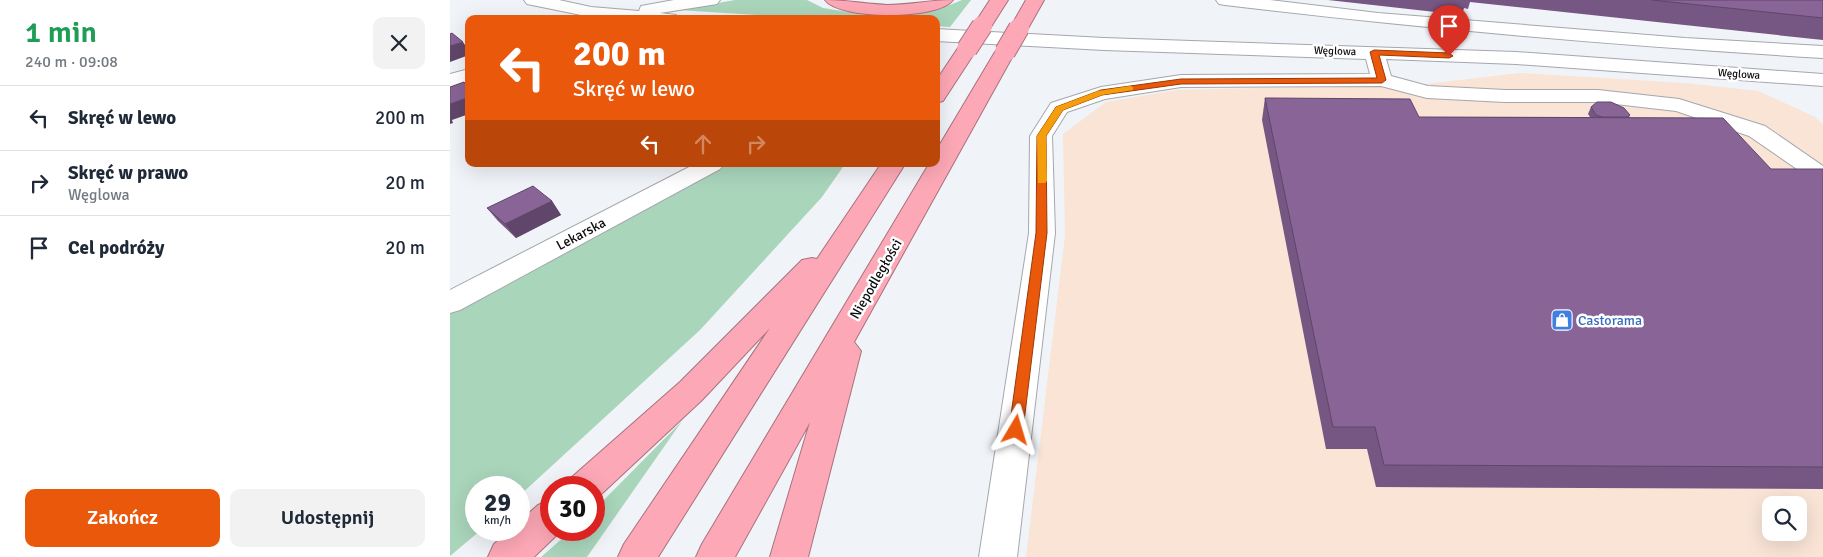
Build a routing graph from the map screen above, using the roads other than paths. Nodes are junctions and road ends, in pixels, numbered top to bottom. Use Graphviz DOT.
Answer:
graph roads {
  1 [pos="533,0"];
  2 [pos="711,0"];
  3 [pos="834,0"];
  4 [pos="944,0"];
  5 [pos="999,0"];
  6 [pos="1035,0"];
  7 [pos="1225,0"];
  8 [pos="611,15"];
  9 [pos="631,15"];
  10 [pos="940,35"];
  11 [pos="1374,52"];
  12 [pos="1823,52"];
  13 [pos="465,76"];
  14 [pos="1813,79"];
  15 [pos="1382,80"];
  16 [pos="450,81"];
  17 [pos="940,91"];
  18 [pos="1823,94"];
  19 [pos="940,166"];
  20 [pos="706,167"];
  21 [pos="891,167"];
  22 [pos="939,167"];
  23 [pos="1818,173"];
  24 [pos="856,221"];
  25 [pos="450,303"];
  26 [pos="857,311"];
  27 [pos="597,476"];
  28 [pos="540,527"];
  29 [pos="507,557"];
  30 [pos="637,557"];
  31 [pos="715,557"];
  32 [pos="789,557"];
  33 [pos="998,557"];
  1 -- 8 [label="street"];
  2 -- 9 [label="street"];
  3 -- 4 [label="highway"];
  5 -- 17 [label="highway, bridge"];
  6 -- 19 [label="highway, Niepodległości, bridge"];
  7 -- 12 [label="street"];
  10 -- 11 [label="street, Węglowa"];
  11 -- 14 [label="street, Węglowa"];
  11 -- 15 [label="street"];
  13 -- 16 [label="street"];
  14 -- 18 [label="street"];
  15 -- 23 [label="street"];
  15 -- 33 [label="street"];
  20 -- 25 [label="street, Lekarska"];
  21 -- 24 [label="highway"];
  22 -- 26 [label="highway, Niepodległości, bridge"];
  24 -- 27 [label="highway"];
  24 -- 30 [label="highway"];
  26 -- 31 [label="highway, Niepodległości"];
  26 -- 32 [label="highway"];
  28 -- 29 [label="highway"];
}
